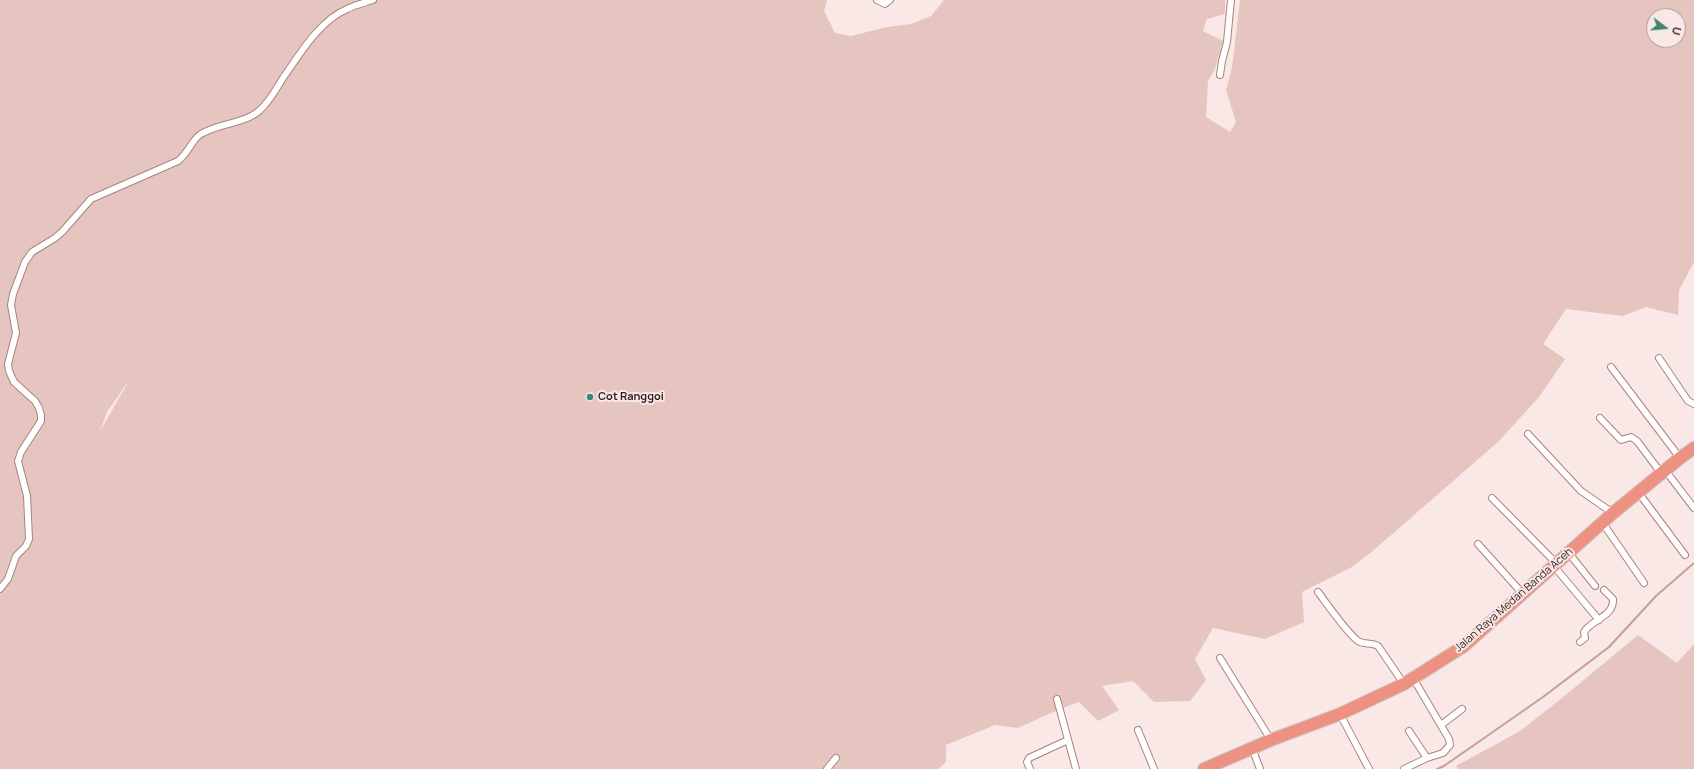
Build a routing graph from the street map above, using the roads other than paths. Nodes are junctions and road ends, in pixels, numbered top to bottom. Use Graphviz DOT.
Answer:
graph roads {
  1 [pos="372,0"];
  2 [pos="877,0"];
  3 [pos="890,0"];
  4 [pos="1231,0"];
  5 [pos="1220,75"];
  6 [pos="1659,358"];
  7 [pos="1611,367"];
  8 [pos="1694,404"];
  9 [pos="1600,418"];
  10 [pos="1528,434"];
  11 [pos="1694,448"];
  12 [pos="1680,458"];
  13 [pos="1663,472"];
  14 [pos="1638,492"];
  15 [pos="1492,498"];
  16 [pos="1694,508"];
  17 [pos="1613,513"];
  18 [pos="1602,522"];
  19 [pos="1478,544"];
  20 [pos="1568,552"];
  21 [pos="1685,555"];
  22 [pos="1554,564"];
  23 [pos="1644,583"];
  24 [pos="1595,586"];
  25 [pos="0,589"];
  26 [pos="1604,590"];
  27 [pos="1318,592"];
  28 [pos="1522,593"];
  29 [pos="1599,620"];
  30 [pos="1580,642"];
  31 [pos="1220,658"];
  32 [pos="1409,681"];
  33 [pos="1057,699"];
  34 [pos="1462,709"];
  35 [pos="1340,714"];
  36 [pos="1441,725"];
  37 [pos="1138,730"];
  38 [pos="1409,732"];
  39 [pos="1068,740"];
  40 [pos="1271,740"];
  41 [pos="1252,748"];
  42 [pos="836,758"];
  43 [pos="1427,758"];
  44 [pos="827,769"];
  45 [pos="1030,769"];
  46 [pos="1076,769"];
  47 [pos="1154,769"];
  48 [pos="1204,769"];
  49 [pos="1260,769"];
  50 [pos="1369,769"];
  51 [pos="1404,769"];
  1 -- 25 [label="street"];
  2 -- 3 [label="street"];
  4 -- 5 [label="street"];
  6 -- 8 [label="street"];
  7 -- 12 [label="street"];
  9 -- 13 [label="street"];
  10 -- 17 [label="street"];
  11 -- 12 [label="highway, Jalan Raya Medan Banda Aceh"];
  12 -- 13 [label="highway, Jalan Raya Medan Banda Aceh"];
  13 -- 14 [label="highway, Jalan Raya Medan Banda Aceh"];
  13 -- 16 [label="street"];
  14 -- 17 [label="highway, Jalan Raya Medan Banda Aceh"];
  14 -- 21 [label="street"];
  15 -- 22 [label="street"];
  17 -- 18 [label="highway, Jalan Raya Medan Banda Aceh"];
  18 -- 20 [label="highway, Jalan Raya Medan Banda Aceh"];
  18 -- 23 [label="street"];
  19 -- 28 [label="street"];
  20 -- 22 [label="highway, Jalan Raya Medan Banda Aceh"];
  20 -- 24 [label="street"];
  22 -- 28 [label="highway, Jalan Raya Medan Banda Aceh"];
  22 -- 29 [label="street"];
  26 -- 29 [label="street"];
  27 -- 32 [label="street"];
  28 -- 32 [label="highway, Jalan Raya Medan Banda Aceh"];
  29 -- 30 [label="street"];
  31 -- 40 [label="street"];
  32 -- 35 [label="highway, Jalan Raya Medan Banda Aceh"];
  32 -- 36 [label="street"];
  33 -- 39 [label="street"];
  34 -- 36 [label="street"];
  35 -- 40 [label="highway, Jalan Raya Medan Banda Aceh"];
  35 -- 50 [label="street"];
  36 -- 43 [label="street"];
  37 -- 47 [label="street"];
  38 -- 43 [label="street"];
  39 -- 45 [label="street"];
  39 -- 46 [label="street"];
  40 -- 41 [label="highway, Jalan Raya Medan Banda Aceh"];
  41 -- 48 [label="highway, Jalan Raya Medan Banda Aceh"];
  41 -- 49 [label="street"];
  42 -- 44 [label="street"];
  43 -- 51 [label="street"];
}
